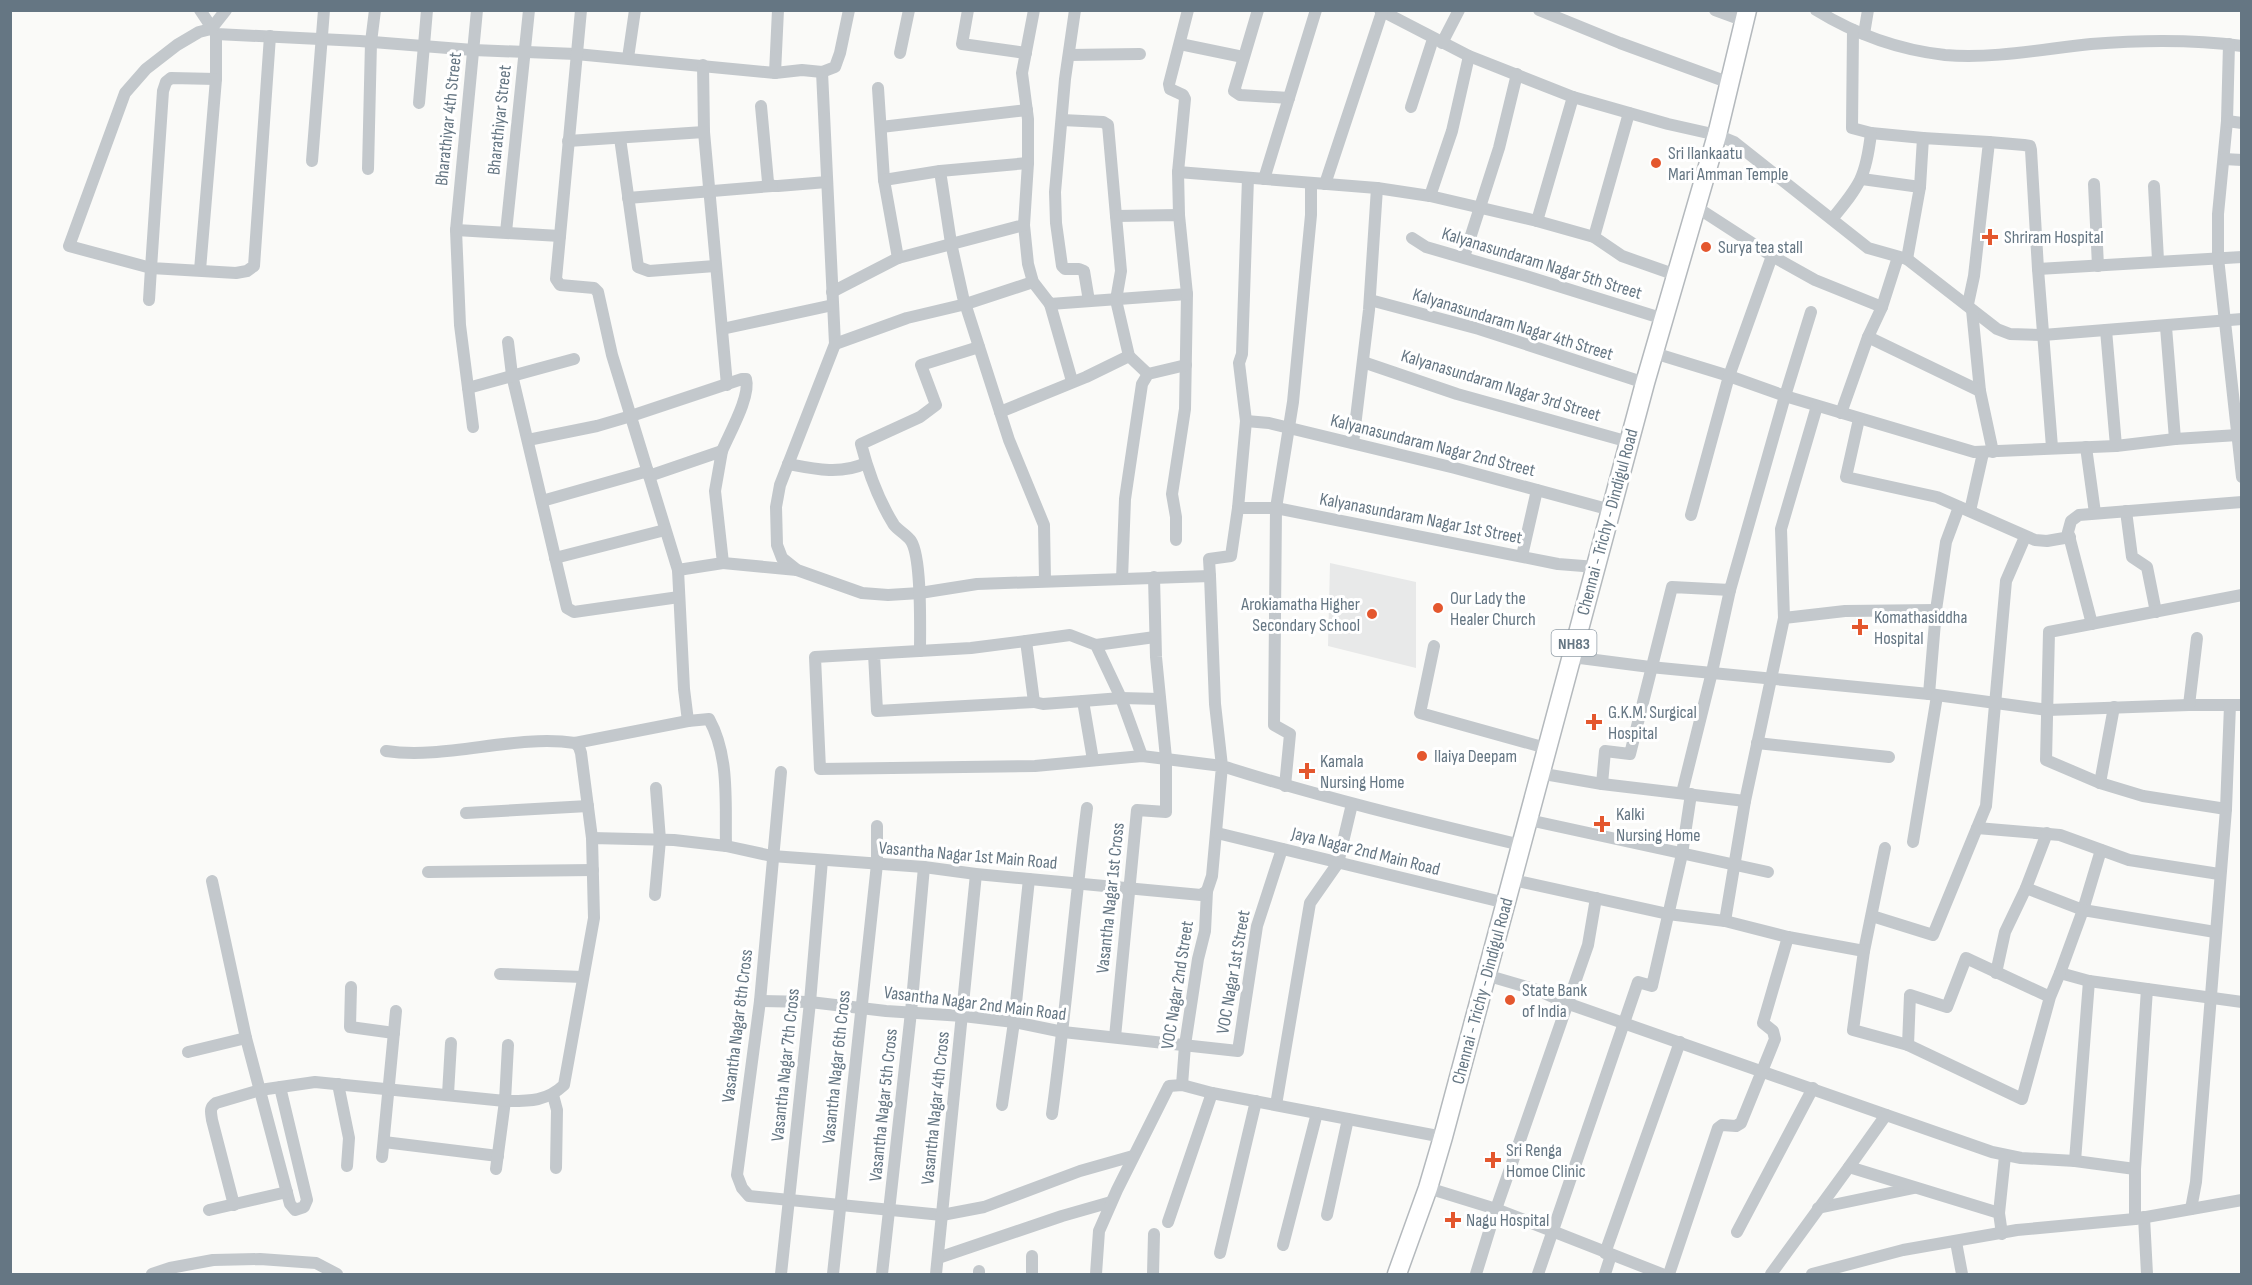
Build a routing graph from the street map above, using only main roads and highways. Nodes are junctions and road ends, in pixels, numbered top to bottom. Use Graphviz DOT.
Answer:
graph roads {
  1 [pos="1750,14"];
  2 [pos="1721,136"];
  3 [pos="1658,354"];
  4 [pos="1576,656"];
  5 [pos="1511,904"];
  6 [pos="1433,1189"];
  7 [pos="1397,1275"];
  8 [pos="1408,1275"];
  1 -- 2 [label="highway, Chennai - Trichy - Dindigul Road / NH83"];
  1 -- 2 [label="highway, Chennai - Trichy - Dindigul Road / NH83"];
  2 -- 3 [label="highway, Chennai - Trichy - Dindigul Road / NH83"];
  2 -- 3 [label="highway, Chennai - Trichy - Dindigul Road / NH83"];
  3 -- 4 [label="highway, Chennai - Trichy - Dindigul Road / NH83"];
  3 -- 4 [label="highway, Chennai - Trichy - Dindigul Road / NH83"];
  4 -- 5 [label="highway, Chennai - Trichy - Dindigul Road / NH83"];
  4 -- 5 [label="highway, Chennai - Trichy - Dindigul Road / NH83"];
  5 -- 6 [label="highway, Chennai - Trichy - Dindigul Road / NH83"];
  5 -- 6 [label="highway, Chennai - Trichy - Dindigul Road / NH83"];
  6 -- 7 [label="highway, Chennai - Trichy - Dindigul Road / NH83"];
  6 -- 8 [label="highway, Chennai - Trichy - Dindigul Road / NH83"];
}
